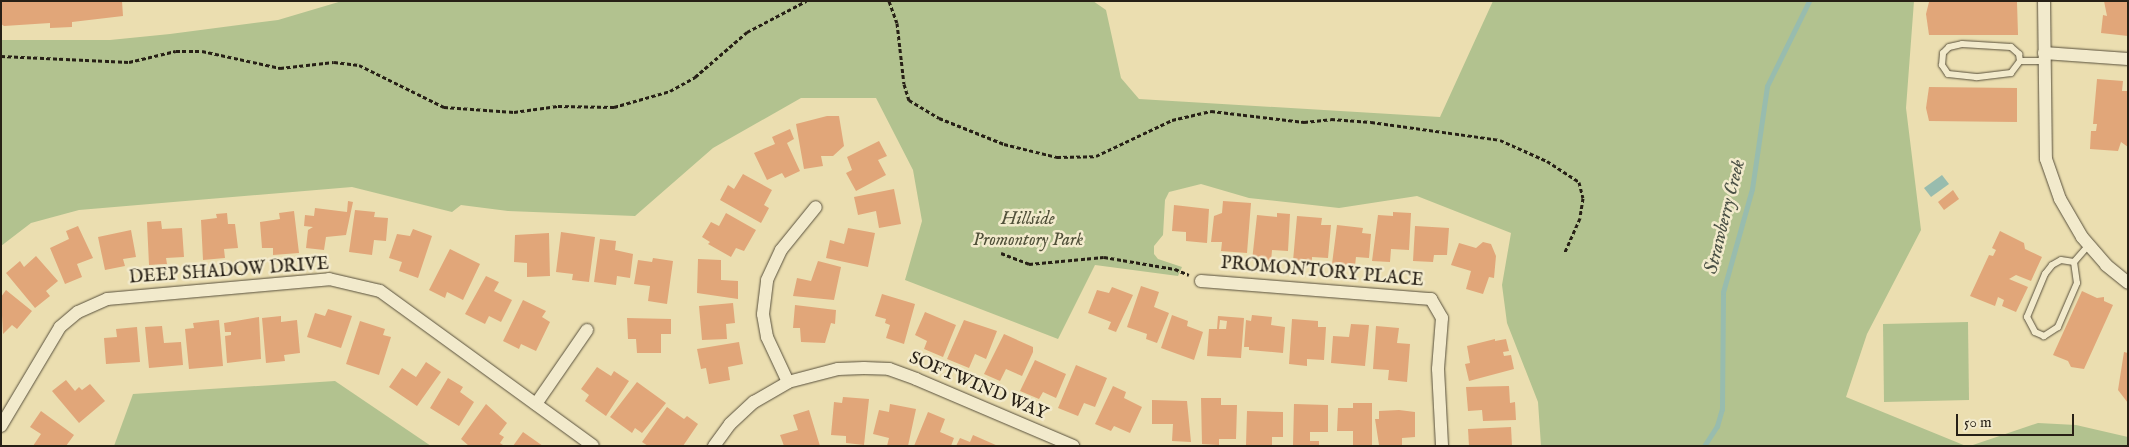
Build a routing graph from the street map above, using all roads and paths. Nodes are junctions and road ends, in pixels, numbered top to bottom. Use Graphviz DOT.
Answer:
graph roads {
  1 [pos="806,1"];
  2 [pos="889,1"];
  3 [pos="2044,1"];
  4 [pos="1,56"];
  5 [pos="2044,57"];
  6 [pos="2128,59"];
  7 [pos="2020,61"];
  8 [pos="816,207"];
  9 [pos="2089,245"];
  10 [pos="1565,252"];
  11 [pos="1001,253"];
  12 [pos="2074,262"];
  13 [pos="1201,281"];
  14 [pos="2128,283"];
  15 [pos="588,330"];
  16 [pos="788,382"];
  17 [pos="536,404"];
  18 [pos="1,426"];
  19 [pos="593,446"];
  20 [pos="714,446"];
  21 [pos="1073,446"];
  22 [pos="1442,446"];
  1 -- 4 [label="path"];
  2 -- 10 [label="path"];
  3 -- 5 [label="street"];
  5 -- 6 [label="street"];
  5 -- 7 [label="lane"];
  5 -- 9 [label="street"];
  7 -- 7 [label="lane"];
  8 -- 16 [label="street"];
  9 -- 12 [label="lane"];
  9 -- 14 [label="street"];
  11 -- 13 [label="path"];
  12 -- 12 [label="lane"];
  13 -- 22 [label="street, PROMONTORY PLACE"];
  15 -- 17 [label="street"];
  16 -- 20 [label="street, SOFTWIND WAY"];
  16 -- 21 [label="street, SOFTWIND WAY"];
  17 -- 18 [label="street, DEEP SHADOW DRIVE"];
  17 -- 19 [label="street, DEEP SHADOW DRIVE"];
}
